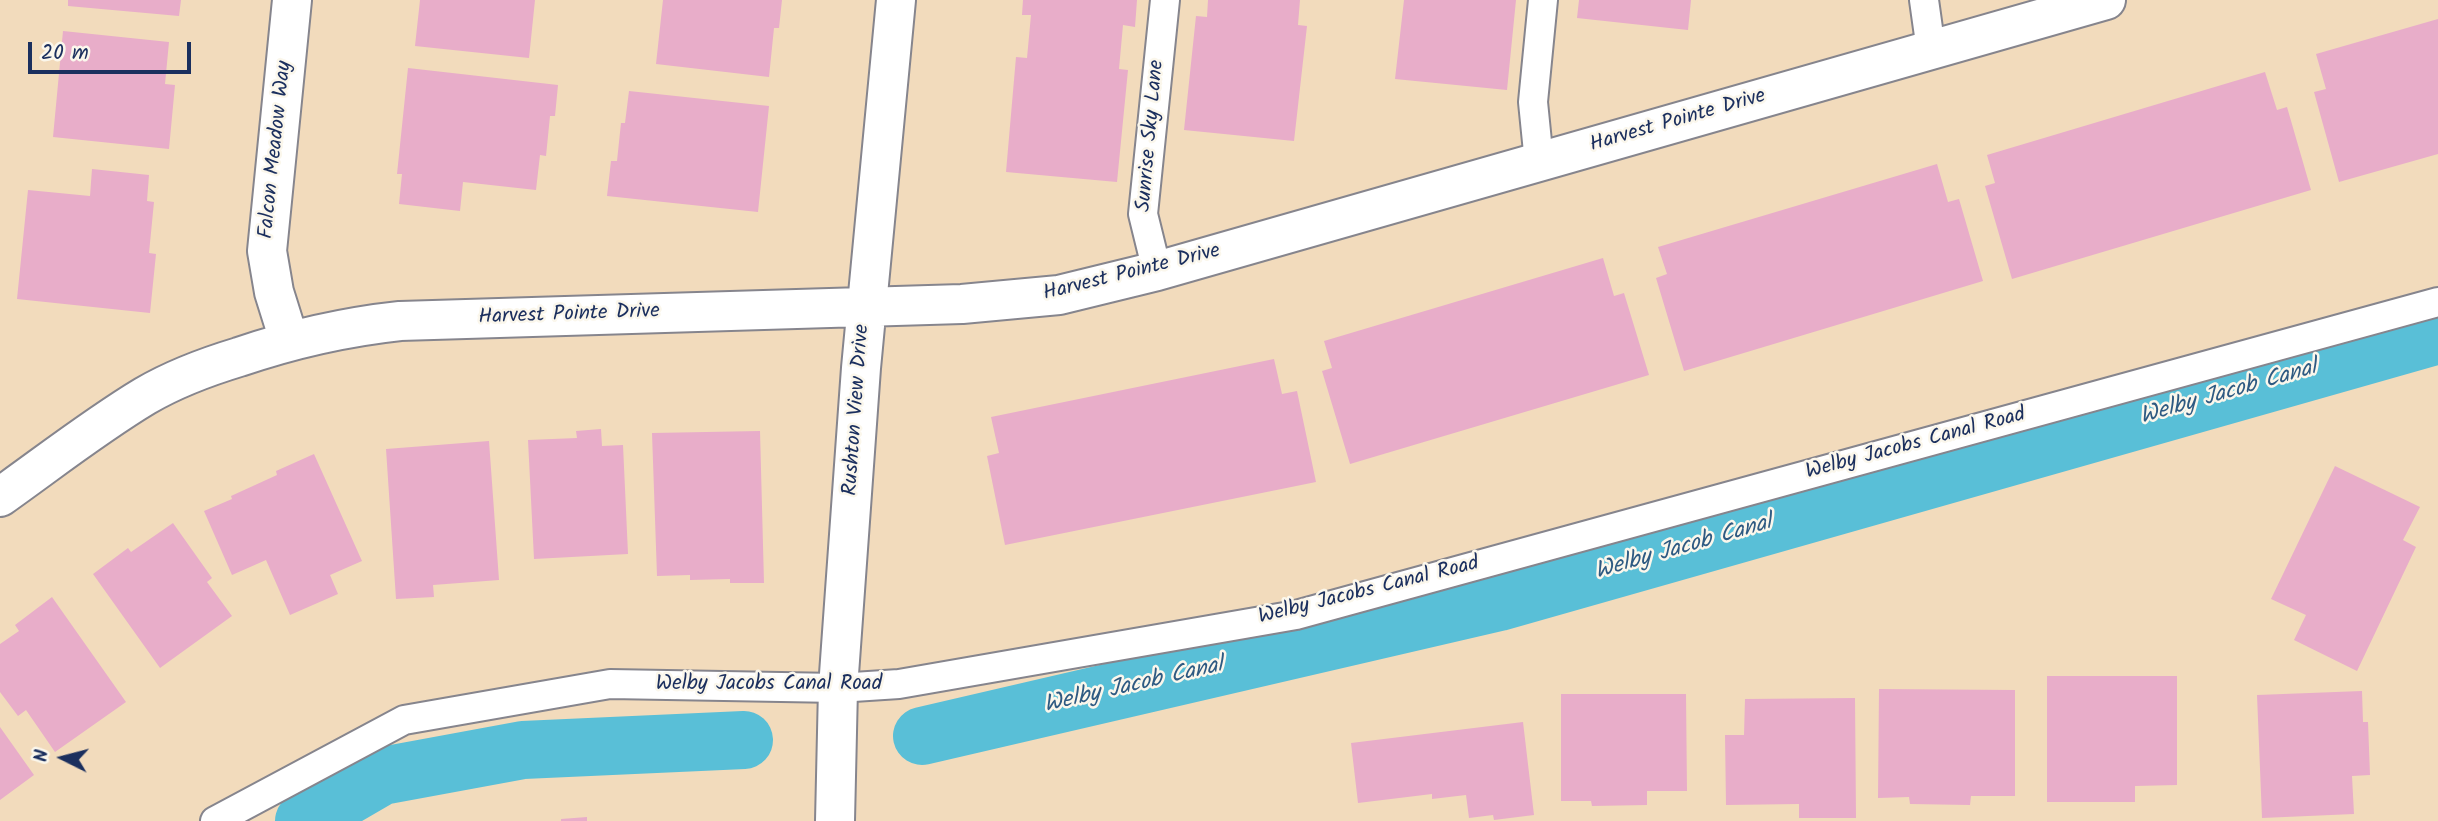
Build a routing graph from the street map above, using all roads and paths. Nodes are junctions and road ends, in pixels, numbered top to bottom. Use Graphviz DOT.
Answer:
graph roads {
  1 [pos="292,0"];
  2 [pos="895,0"];
  3 [pos="1165,0"];
  4 [pos="1543,0"];
  5 [pos="1924,0"];
  6 [pos="2106,0"];
  7 [pos="1931,50"];
  8 [pos="1539,162"];
  9 [pos="1157,271"];
  10 [pos="2438,302"];
  11 [pos="867,306"];
  12 [pos="289,340"];
  13 [pos="0,497"];
  14 [pos="838,688"];
  15 [pos="215,821"];
  16 [pos="835,821"];
  1 -- 12 [label="street, Falcon Meadow Way"];
  2 -- 11 [label="street, Rushton View Drive"];
  3 -- 9 [label="lane, Sunrise Sky Lane"];
  4 -- 8 [label="lane"];
  5 -- 7 [label="lane"];
  6 -- 7 [label="street, Harvest Pointe Drive"];
  7 -- 8 [label="street, Harvest Pointe Drive"];
  8 -- 9 [label="street, Harvest Pointe Drive"];
  9 -- 11 [label="street, Harvest Pointe Drive"];
  10 -- 14 [label="lane, Welby Jacobs Canal Road"];
  11 -- 12 [label="street, Harvest Pointe Drive"];
  11 -- 14 [label="street, Rushton View Drive"];
  12 -- 13 [label="street, Harvest Pointe Drive"];
  14 -- 15 [label="lane, Welby Jacobs Canal Road"];
  14 -- 16 [label="street, Rushton View Drive"];
}
